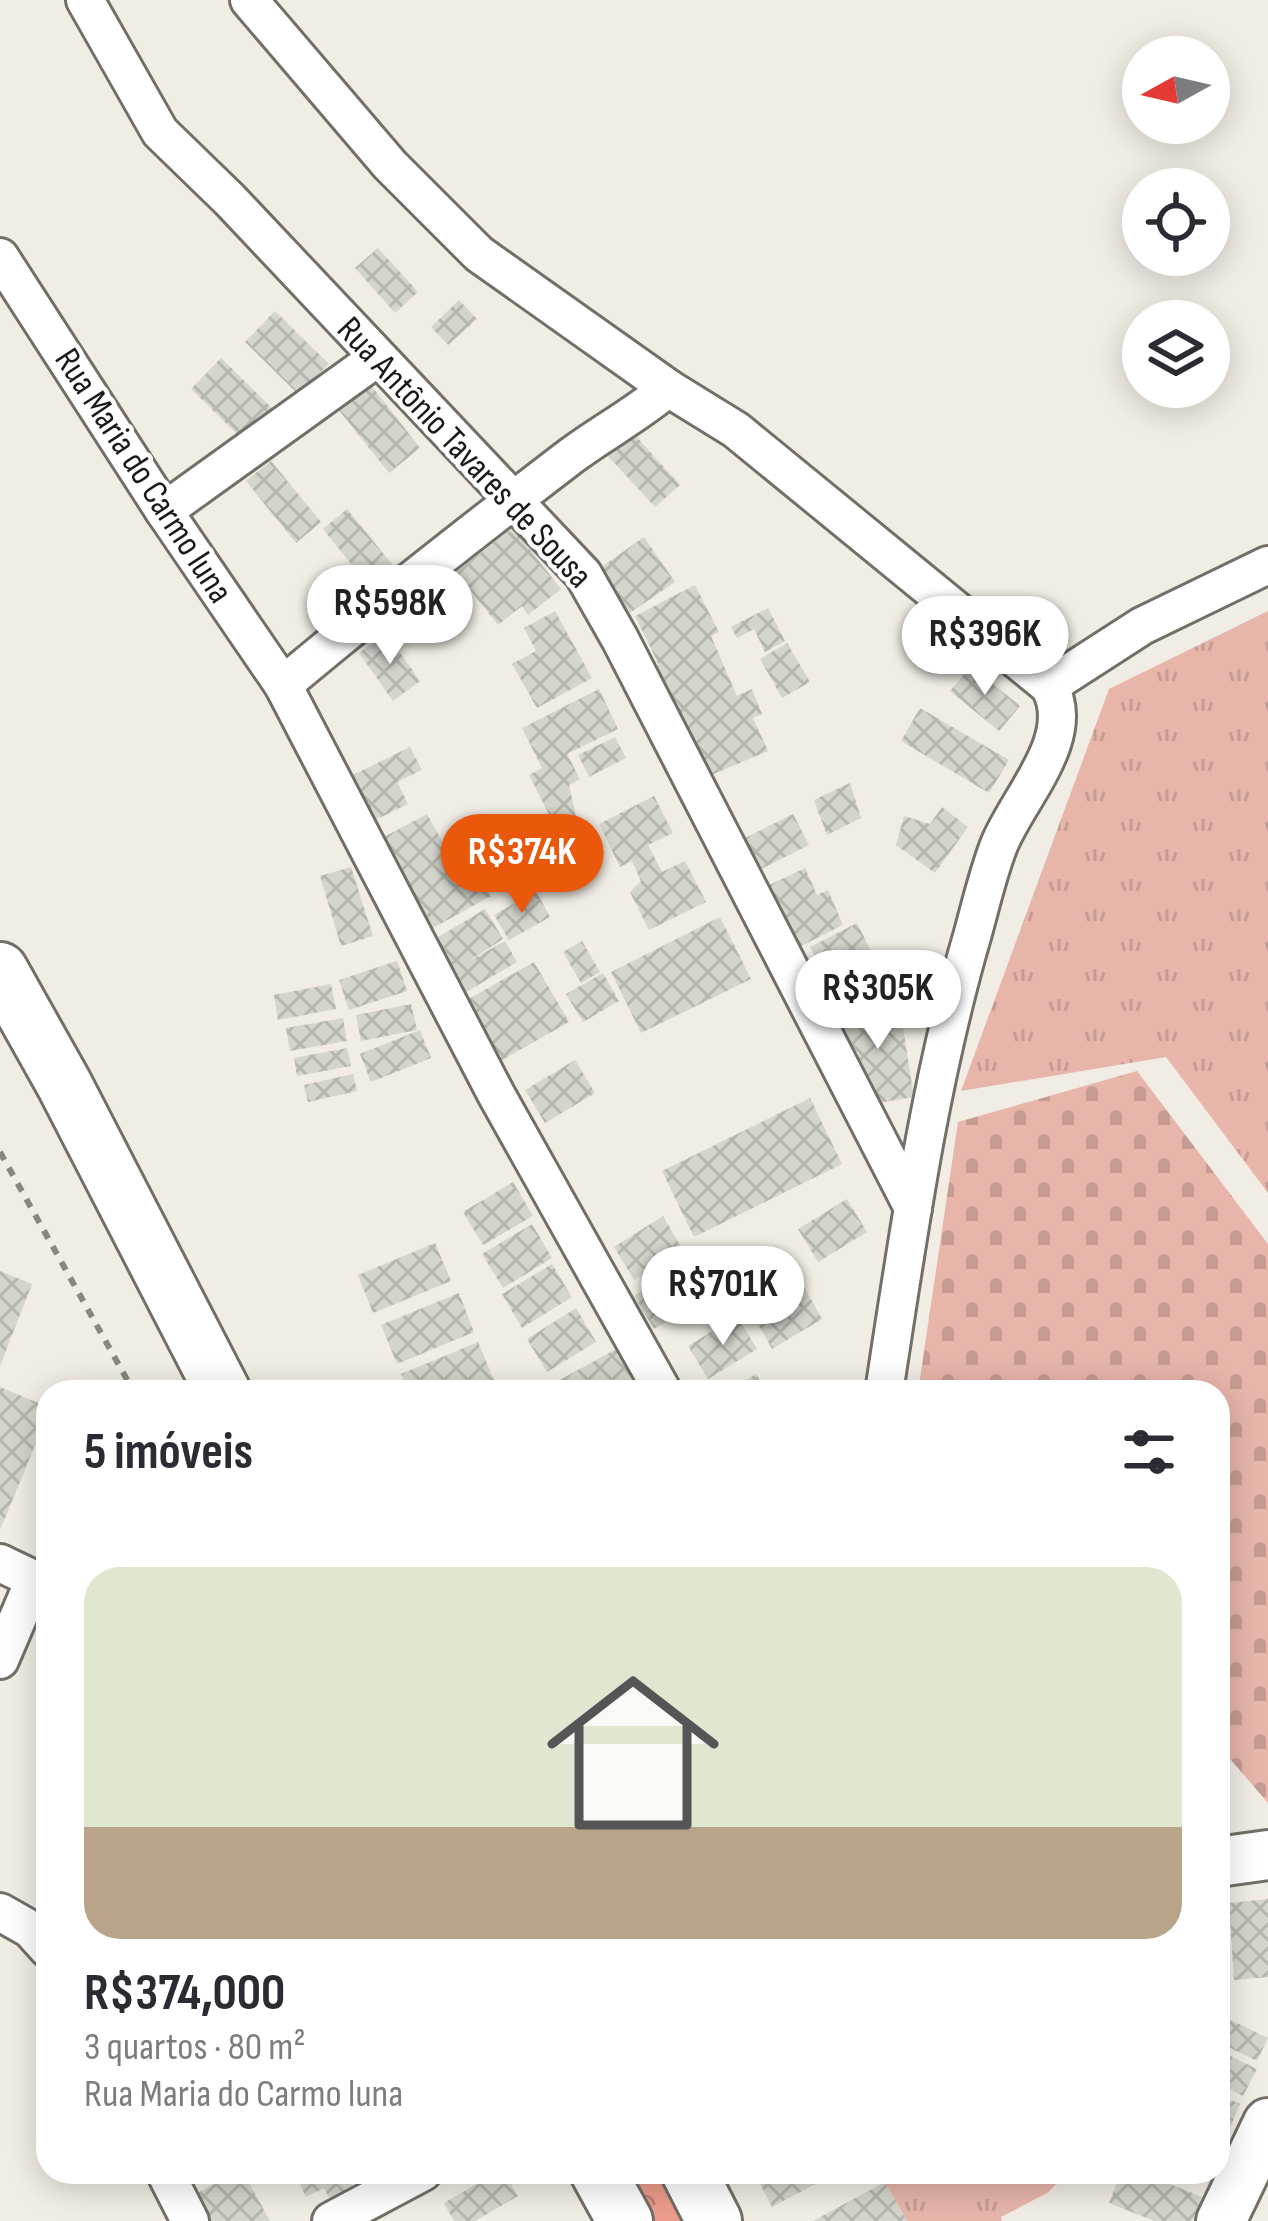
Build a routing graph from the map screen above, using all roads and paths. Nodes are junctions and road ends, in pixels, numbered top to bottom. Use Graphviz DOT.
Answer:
graph roads {
  1 [pos="85,0"];
  2 [pos="249,0"];
  3 [pos="0,257"];
  4 [pos="377,358"];
  5 [pos="668,388"];
  6 [pos="515,499"];
  7 [pos="164,511"];
  8 [pos="1268,565"];
  9 [pos="283,685"];
  10 [pos="1049,686"];
  11 [pos="0,970"];
  12 [pos="0,1152"];
  13 [pos="913,1208"];
  14 [pos="127,1380"];
  15 [pos="217,1380"];
  16 [pos="656,1380"];
  17 [pos="886,1380"];
  18 [pos="0,1563"];
  19 [pos="36,1579"];
  20 [pos="36,1593"];
  21 [pos="0,1660"];
  22 [pos="1268,1855"];
  23 [pos="1230,1860"];
  24 [pos="0,1912"];
  25 [pos="36,1936"];
  26 [pos="1268,2123"];
  27 [pos="171,2184"];
  28 [pos="400,2184"];
  29 [pos="605,2184"];
  30 [pos="695,2184"];
  31 [pos="190,2221"];
  32 [pos="331,2221"];
  33 [pos="625,2221"];
  34 [pos="714,2221"];
  35 [pos="1221,2221"];
  1 -- 4 [label="street, Rua Antônio Tavares de Sousa"];
  2 -- 5 [label="street"];
  3 -- 7 [label="street, Rua Maria do Carmo luna"];
  4 -- 6 [label="street, Rua Antônio Tavares de Sousa"];
  4 -- 7 [label="street"];
  5 -- 6 [label="street"];
  5 -- 10 [label="street"];
  6 -- 9 [label="street"];
  6 -- 13 [label="street, Rua Antônio Tavares de Sousa"];
  7 -- 9 [label="street, Rua Maria do Carmo luna"];
  8 -- 10 [label="street"];
  9 -- 16 [label="street, Rua Maria do Carmo luna"];
  10 -- 13 [label="street"];
  11 -- 15 [label="main road"];
  12 -- 14 [label="path"];
  13 -- 17 [label="street"];
  18 -- 19 [label="street"];
  20 -- 21 [label="street"];
  22 -- 23 [label="street"];
  24 -- 25 [label="street"];
  26 -- 35 [label="street"];
  27 -- 31 [label="street"];
  28 -- 32 [label="street"];
  29 -- 33 [label="main road"];
  30 -- 34 [label="main road"];
}
